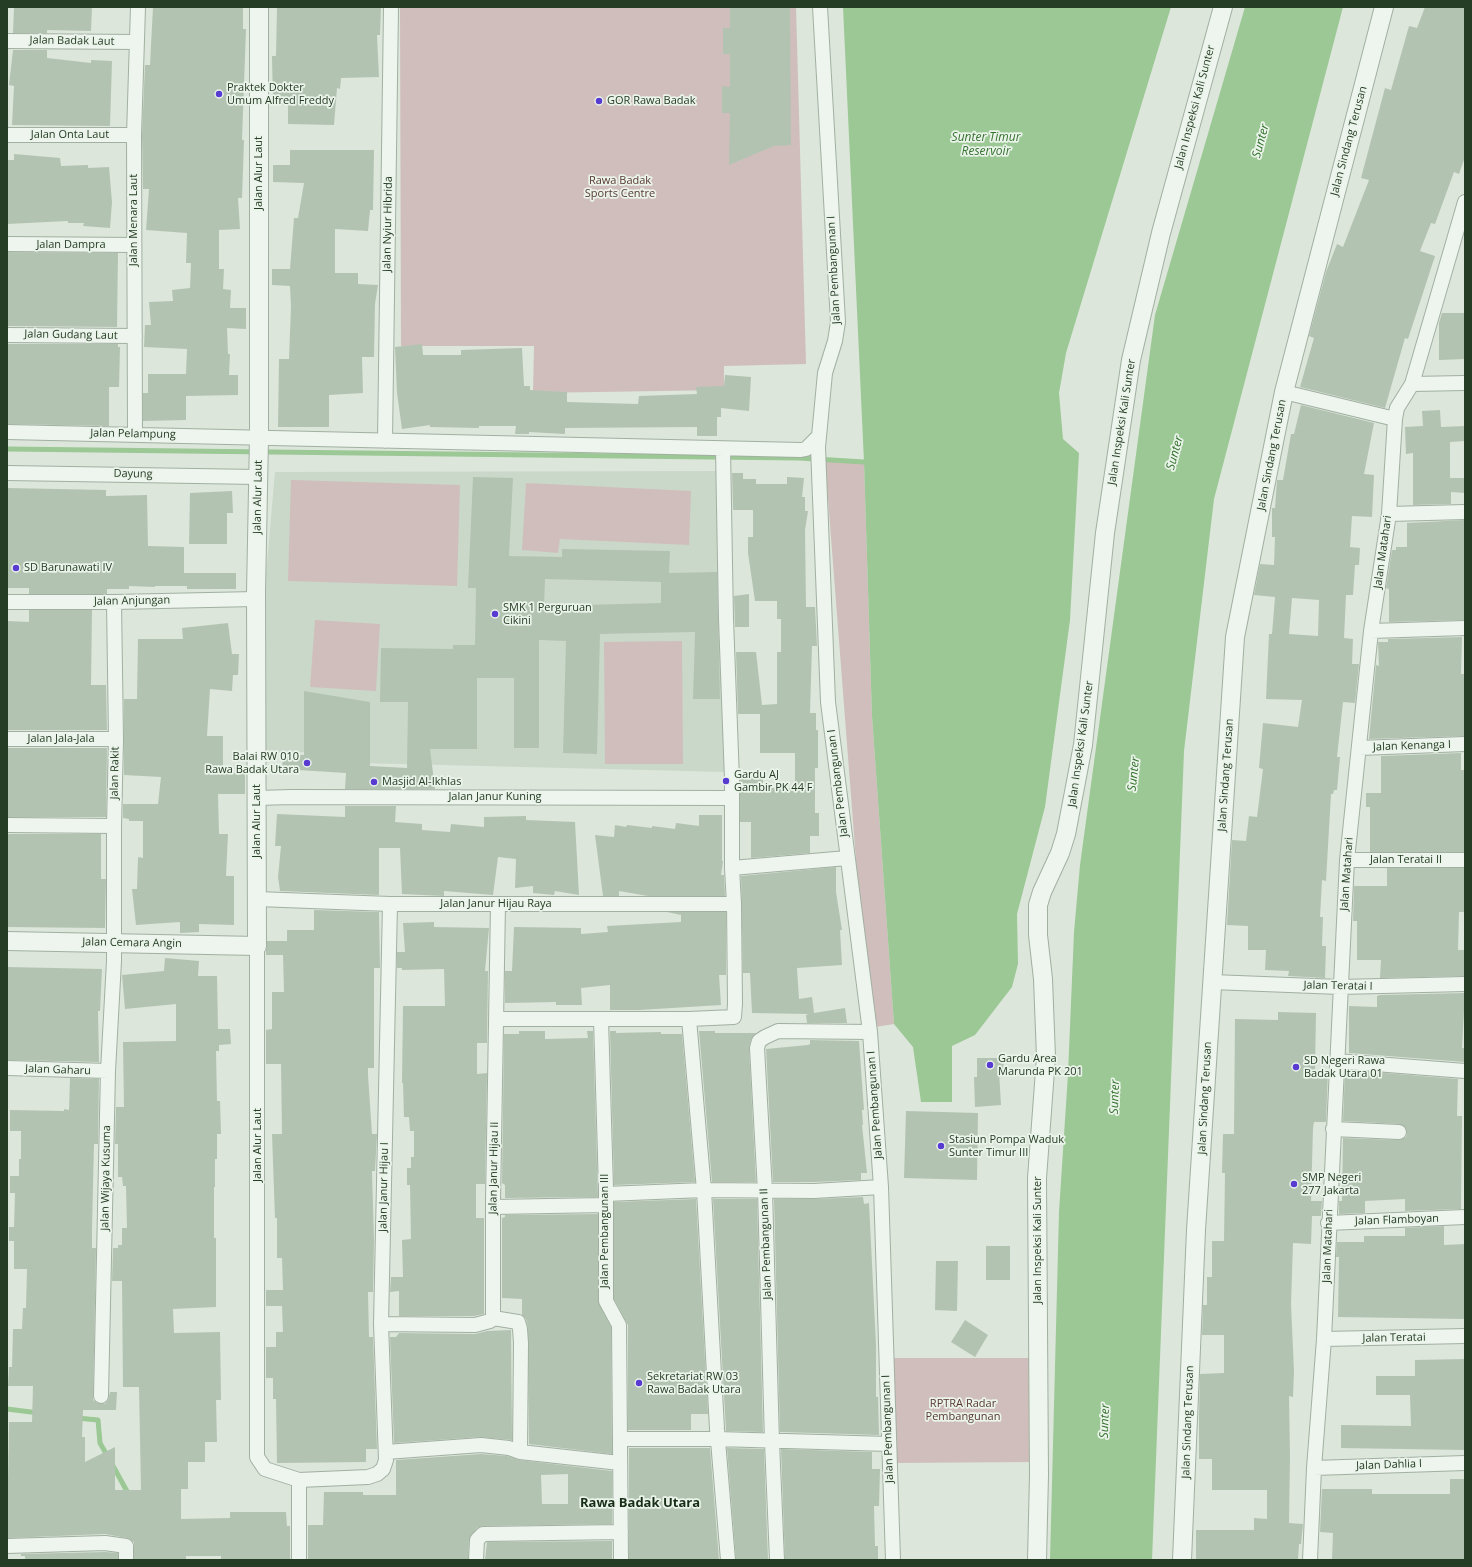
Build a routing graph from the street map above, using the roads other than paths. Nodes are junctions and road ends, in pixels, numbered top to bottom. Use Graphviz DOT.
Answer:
graph roads {
  1 [pos="138,7"];
  2 [pos="258,7"];
  3 [pos="391,7"];
  4 [pos="820,7"];
  5 [pos="1223,7"];
  6 [pos="1384,7"];
  7 [pos="7,40"];
  8 [pos="137,42"];
  9 [pos="7,136"];
  10 [pos="134,136"];
  11 [pos="1465,202"];
  12 [pos="7,244"];
  13 [pos="134,245"];
  14 [pos="7,335"];
  15 [pos="135,336"];
  16 [pos="1465,383"];
  17 [pos="1412,384"];
  18 [pos="1284,392"];
  19 [pos="1395,419"];
  20 [pos="7,432"];
  21 [pos="135,433"];
  22 [pos="259,438"];
  23 [pos="384,442"];
  24 [pos="818,442"];
  25 [pos="723,455"];
  26 [pos="7,473"];
  27 [pos="258,474"];
  28 [pos="1465,512"];
  29 [pos="1388,514"];
  30 [pos="256,599"];
  31 [pos="7,602"];
  32 [pos="114,602"];
  33 [pos="1465,628"];
  34 [pos="1371,632"];
  35 [pos="7,739"];
  36 [pos="116,739"];
  37 [pos="1465,744"];
  38 [pos="1359,748"];
  39 [pos="257,798"];
  40 [pos="732,798"];
  41 [pos="7,825"];
  42 [pos="114,826"];
  43 [pos="846,858"];
  44 [pos="1347,860"];
  45 [pos="1465,860"];
  46 [pos="732,868"];
  47 [pos="257,899"];
  48 [pos="390,904"];
  49 [pos="498,904"];
  50 [pos="734,904"];
  51 [pos="7,941"];
  52 [pos="115,943"];
  53 [pos="257,946"];
  54 [pos="114,961"];
  55 [pos="1212,982"];
  56 [pos="1465,984"];
  57 [pos="1340,988"];
  58 [pos="496,1018"];
  59 [pos="601,1019"];
  60 [pos="689,1019"];
  61 [pos="870,1032"];
  62 [pos="1337,1061"];
  63 [pos="7,1068"];
  64 [pos="108,1071"];
  65 [pos="1465,1071"];
  66 [pos="1333,1129"];
  67 [pos="1399,1132"];
  68 [pos="881,1187"];
  69 [pos="704,1190"];
  70 [pos="765,1191"];
  71 [pos="606,1200"];
  72 [pos="493,1207"];
  73 [pos="1465,1217"];
  74 [pos="1328,1223"];
  75 [pos="493,1318"];
  76 [pos="381,1324"];
  77 [pos="1465,1336"];
  78 [pos="1324,1339"];
  79 [pos="101,1396"];
  80 [pos="622,1439"];
  81 [pos="717,1439"];
  82 [pos="772,1442"];
  83 [pos="889,1444"];
  84 [pos="386,1452"];
  85 [pos="520,1452"];
  86 [pos="620,1463"];
  87 [pos="1465,1463"];
  88 [pos="1314,1468"];
  89 [pos="299,1480"];
  90 [pos="621,1532"];
  91 [pos="7,1546"];
  92 [pos="126,1560"];
  93 [pos="300,1560"];
  94 [pos="476,1560"];
  95 [pos="621,1560"];
  96 [pos="728,1560"];
  97 [pos="777,1560"];
  98 [pos="893,1560"];
  99 [pos="1037,1560"];
  100 [pos="1182,1560"];
  101 [pos="1310,1560"];
  1 -- 8 [label="street, Jalan Menara Laut"];
  2 -- 22 [label="street, Jalan Alur Laut"];
  3 -- 23 [label="street, Jalan Nyiur Hibrida"];
  4 -- 24 [label="street, Jalan Pembangunan I"];
  5 -- 99 [label="street, Jalan Inspeksi Kali Sunter"];
  6 -- 18 [label="street, Jalan Sindang Terusan"];
  7 -- 8 [label="street, Jalan Badak Laut"];
  8 -- 10 [label="street, Jalan Menara Laut"];
  9 -- 10 [label="street, Jalan Onta Laut"];
  10 -- 13 [label="street, Jalan Menara Laut"];
  11 -- 17 [label="street, Jalan Matahari"];
  12 -- 13 [label="street, Jalan Dampra"];
  13 -- 15 [label="street, Jalan Menara Laut"];
  14 -- 15 [label="street, Jalan Gudang Laut"];
  15 -- 21 [label="street, Jalan Menara Laut"];
  16 -- 17 [label="street"];
  17 -- 19 [label="street, Jalan Matahari"];
  18 -- 19 [label="street"];
  18 -- 55 [label="street, Jalan Sindang Terusan"];
  19 -- 29 [label="street, Jalan Matahari"];
  20 -- 21 [label="street, Jalan Pelampung"];
  21 -- 22 [label="street, Jalan Pelampung"];
  22 -- 23 [label="street, Jalan Pelampung"];
  22 -- 27 [label="street, Jalan Alur Laut"];
  23 -- 25 [label="street, Jalan Pelampung"];
  24 -- 25 [label="street, Jalan Pelampung"];
  24 -- 43 [label="street, Jalan Pembangunan I"];
  25 -- 40 [label="street"];
  26 -- 27 [label="street, Dayung"];
  27 -- 30 [label="street, Jalan Alur Laut"];
  28 -- 29 [label="street"];
  29 -- 34 [label="street, Jalan Matahari"];
  30 -- 32 [label="street, Jalan Anjungan"];
  30 -- 39 [label="street, Jalan Alur Laut"];
  31 -- 32 [label="street, Jalan Anjungan"];
  32 -- 36 [label="street, Jalan Rakit"];
  33 -- 34 [label="street"];
  34 -- 38 [label="street, Jalan Matahari"];
  35 -- 36 [label="street, Jalan Jala-Jala"];
  36 -- 42 [label="street, Jalan Rakit"];
  37 -- 38 [label="street, Jalan Kenanga I"];
  38 -- 44 [label="street, Jalan Matahari"];
  39 -- 40 [label="street, Jalan Janur Kuning"];
  39 -- 47 [label="street, Jalan Alur Laut"];
  40 -- 46 [label="street"];
  41 -- 42 [label="street"];
  42 -- 52 [label="street, Jalan Rakit"];
  43 -- 46 [label="street"];
  43 -- 61 [label="street, Jalan Pembangunan I"];
  44 -- 45 [label="street, Jalan Teratai II"];
  44 -- 57 [label="street, Jalan Matahari"];
  46 -- 50 [label="street"];
  47 -- 48 [label="street, Jalan Janur Hijau Raya"];
  47 -- 53 [label="street, Jalan Alur Laut"];
  48 -- 49 [label="street, Jalan Janur Hijau Raya"];
  48 -- 76 [label="street, Jalan Janur Hijau I"];
  49 -- 50 [label="street, Jalan Janur Hijau Raya"];
  49 -- 58 [label="street, Jalan Janur Hijau II"];
  50 -- 60 [label="street"];
  51 -- 52 [label="street, Jalan Cemara Angin"];
  52 -- 53 [label="street, Jalan Cemara Angin"];
  52 -- 54 [label="street, Jalan Rakit"];
  53 -- 89 [label="street, Jalan Alur Laut"];
  54 -- 64 [label="street, Jalan Wijaya Kusuma"];
  55 -- 57 [label="street, Jalan Teratai I"];
  55 -- 100 [label="street, Jalan Sindang Terusan"];
  56 -- 57 [label="street, Jalan Teratai I"];
  57 -- 62 [label="street, Jalan Matahari"];
  58 -- 59 [label="street"];
  58 -- 72 [label="street, Jalan Janur Hijau II"];
  59 -- 60 [label="street"];
  59 -- 71 [label="street, Jalan Pembangunan III"];
  60 -- 69 [label="street"];
  61 -- 68 [label="street, Jalan Pembangunan I"];
  61 -- 70 [label="street, Jalan Pembangunan II"];
  62 -- 65 [label="street"];
  62 -- 66 [label="street, Jalan Matahari"];
  63 -- 64 [label="street, Jalan Gaharu"];
  64 -- 79 [label="street, Jalan Wijaya Kusuma"];
  66 -- 67 [label="street"];
  66 -- 74 [label="street, Jalan Matahari"];
  68 -- 70 [label="street"];
  68 -- 83 [label="street, Jalan Pembangunan I"];
  69 -- 70 [label="street"];
  69 -- 71 [label="street"];
  69 -- 81 [label="street"];
  70 -- 82 [label="street, Jalan Pembangunan II"];
  71 -- 72 [label="street"];
  71 -- 80 [label="street, Jalan Pembangunan III"];
  72 -- 75 [label="street, Jalan Janur Hijau II"];
  73 -- 74 [label="street, Jalan Flamboyan"];
  74 -- 78 [label="street, Jalan Matahari"];
  75 -- 76 [label="street"];
  75 -- 85 [label="street"];
  76 -- 84 [label="street, Jalan Janur Hijau I"];
  77 -- 78 [label="street, Jalan Teratai"];
  78 -- 88 [label="street, Jalan Matahari"];
  80 -- 81 [label="street"];
  80 -- 86 [label="street, Jalan Pembangunan III"];
  81 -- 82 [label="street"];
  81 -- 96 [label="street"];
  82 -- 83 [label="street"];
  82 -- 97 [label="street, Jalan Pembangunan II"];
  83 -- 98 [label="street, Jalan Pembangunan I"];
  84 -- 85 [label="street"];
  84 -- 89 [label="street, Jalan Janur Hijau I"];
  85 -- 86 [label="street"];
  86 -- 90 [label="street, Jalan Pembangunan III"];
  87 -- 88 [label="street, Jalan Dahlia I"];
  88 -- 101 [label="street, Jalan Matahari"];
  89 -- 93 [label="street"];
  90 -- 94 [label="street"];
  90 -- 95 [label="street, Jalan Pembangunan III"];
  91 -- 92 [label="street"];
}
